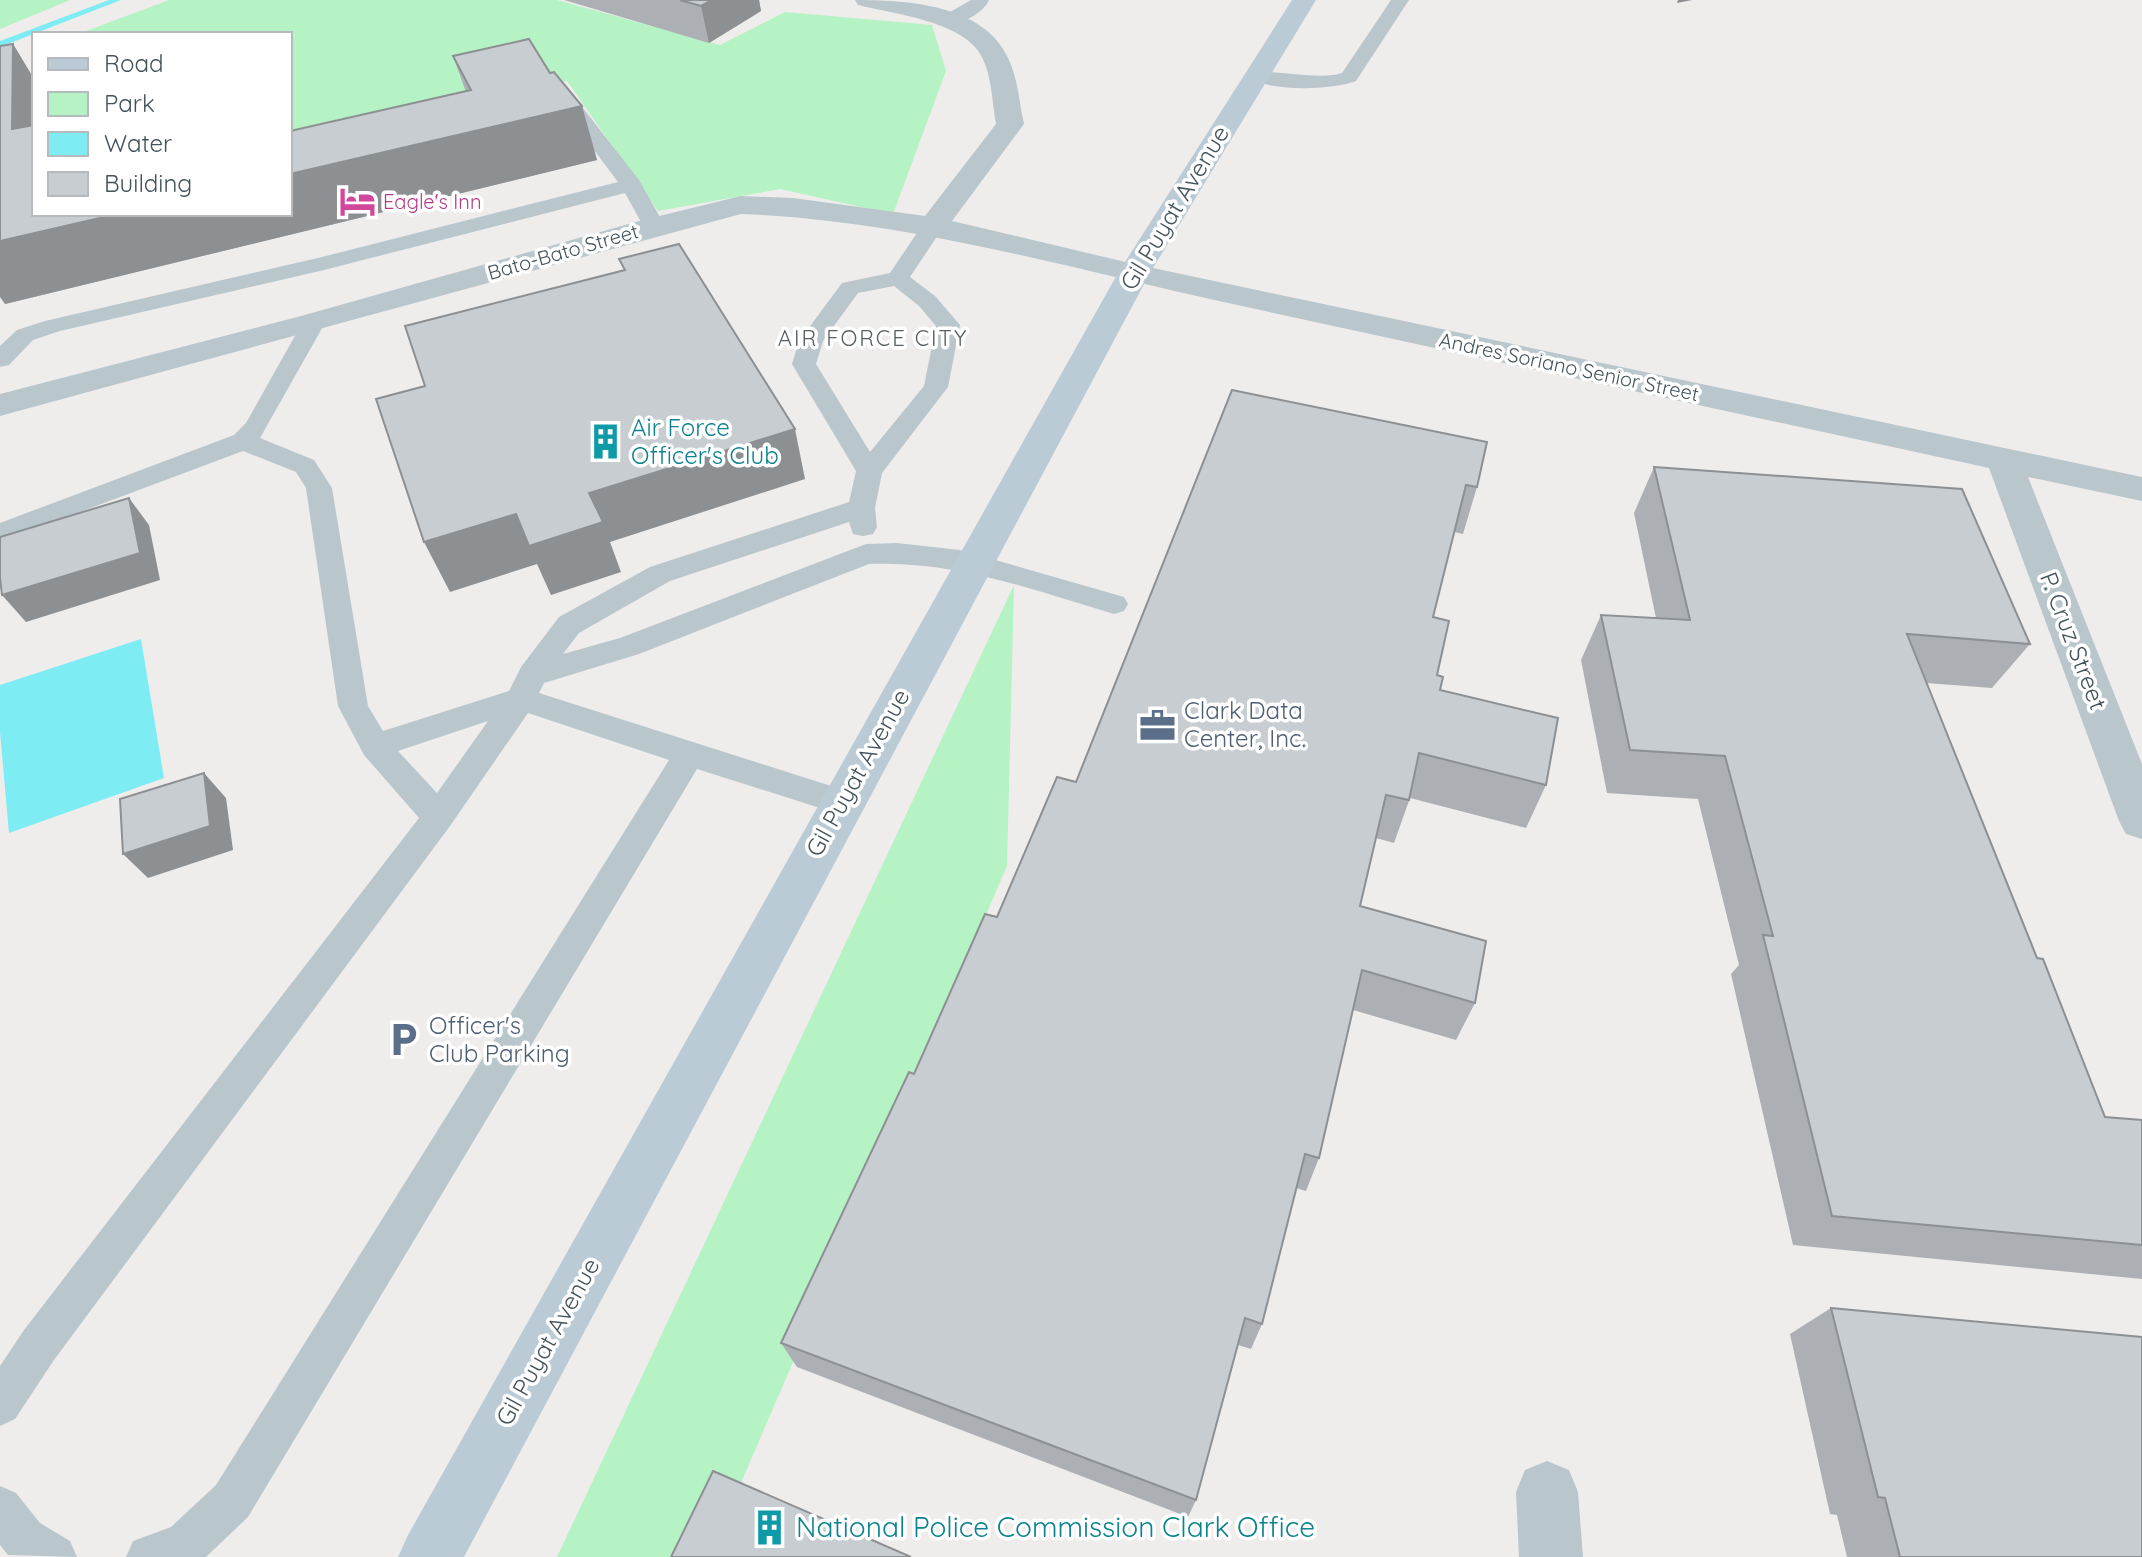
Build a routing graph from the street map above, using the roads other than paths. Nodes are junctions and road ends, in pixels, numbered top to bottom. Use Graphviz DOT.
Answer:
graph roads {
  1 [pos="867,0"];
  2 [pos="980,0"];
  3 [pos="1304,0"];
  4 [pos="1400,0"];
  5 [pos="949,20"];
  6 [pos="1256,75"];
  7 [pos="555,86"];
  8 [pos="631,185"];
  9 [pos="654,226"];
  10 [pos="933,226"];
  11 [pos="1134,273"];
  12 [pos="898,278"];
  13 [pos="313,323"];
  14 [pos="0,360"];
  15 [pos="0,405"];
  16 [pos="243,441"];
  17 [pos="2004,461"];
  18 [pos="869,471"];
  19 [pos="2142,489"];
  20 [pos="861,508"];
  21 [pos="0,533"];
  22 [pos="866,554"];
  23 [pos="972,564"];
  24 [pos="1114,604"];
  25 [pos="526,687"];
  26 [pos="375,746"];
  27 [pos="689,754"];
  28 [pos="842,802"];
  29 [pos="438,817"];
  30 [pos="2142,821"];
  31 [pos="0,1404"];
  32 [pos="1547,1492"];
  33 [pos="0,1509"];
  34 [pos="54,1557"];
  35 [pos="149,1557"];
  36 [pos="430,1557"];
  37 [pos="1551,1557"];
  1 -- 5 [label="street"];
  2 -- 5 [label="lane"];
  3 -- 6 [label="main road, Gil Puyat Avenue"];
  4 -- 6 [label="lane"];
  5 -- 10 [label="street"];
  6 -- 11 [label="main road, Gil Puyat Avenue"];
  7 -- 8 [label="lane"];
  8 -- 9 [label="lane"];
  8 -- 14 [label="lane"];
  9 -- 10 [label="street, Bato-Bato Street"];
  9 -- 13 [label="street, Bato-Bato Street"];
  10 -- 11 [label="street, Bato-Bato Street"];
  10 -- 12 [label="lane"];
  11 -- 17 [label="street, Andres Soriano Senior Street"];
  11 -- 23 [label="main road, Gil Puyat Avenue"];
  12 -- 18 [label="lane"];
  12 -- 18 [label="lane"];
  13 -- 15 [label="street, Bato-Bato Street"];
  13 -- 16 [label="lane"];
  16 -- 21 [label="lane"];
  16 -- 26 [label="lane"];
  17 -- 19 [label="street, Andres Soriano Senior Street"];
  17 -- 30 [label="street, P. Cruz Street"];
  18 -- 20 [label="lane"];
  20 -- 22 [label="lane"];
  20 -- 25 [label="lane"];
  22 -- 23 [label="lane"];
  22 -- 25 [label="lane"];
  23 -- 24 [label="lane"];
  23 -- 28 [label="main road, Gil Puyat Avenue"];
  25 -- 26 [label="lane"];
  25 -- 27 [label="lane"];
  25 -- 29 [label="lane"];
  26 -- 29 [label="lane"];
  27 -- 28 [label="lane"];
  27 -- 35 [label="lane"];
  28 -- 36 [label="main road, Gil Puyat Avenue"];
  29 -- 31 [label="lane"];
  32 -- 37 [label="street"];
  33 -- 34 [label="lane"];
}
